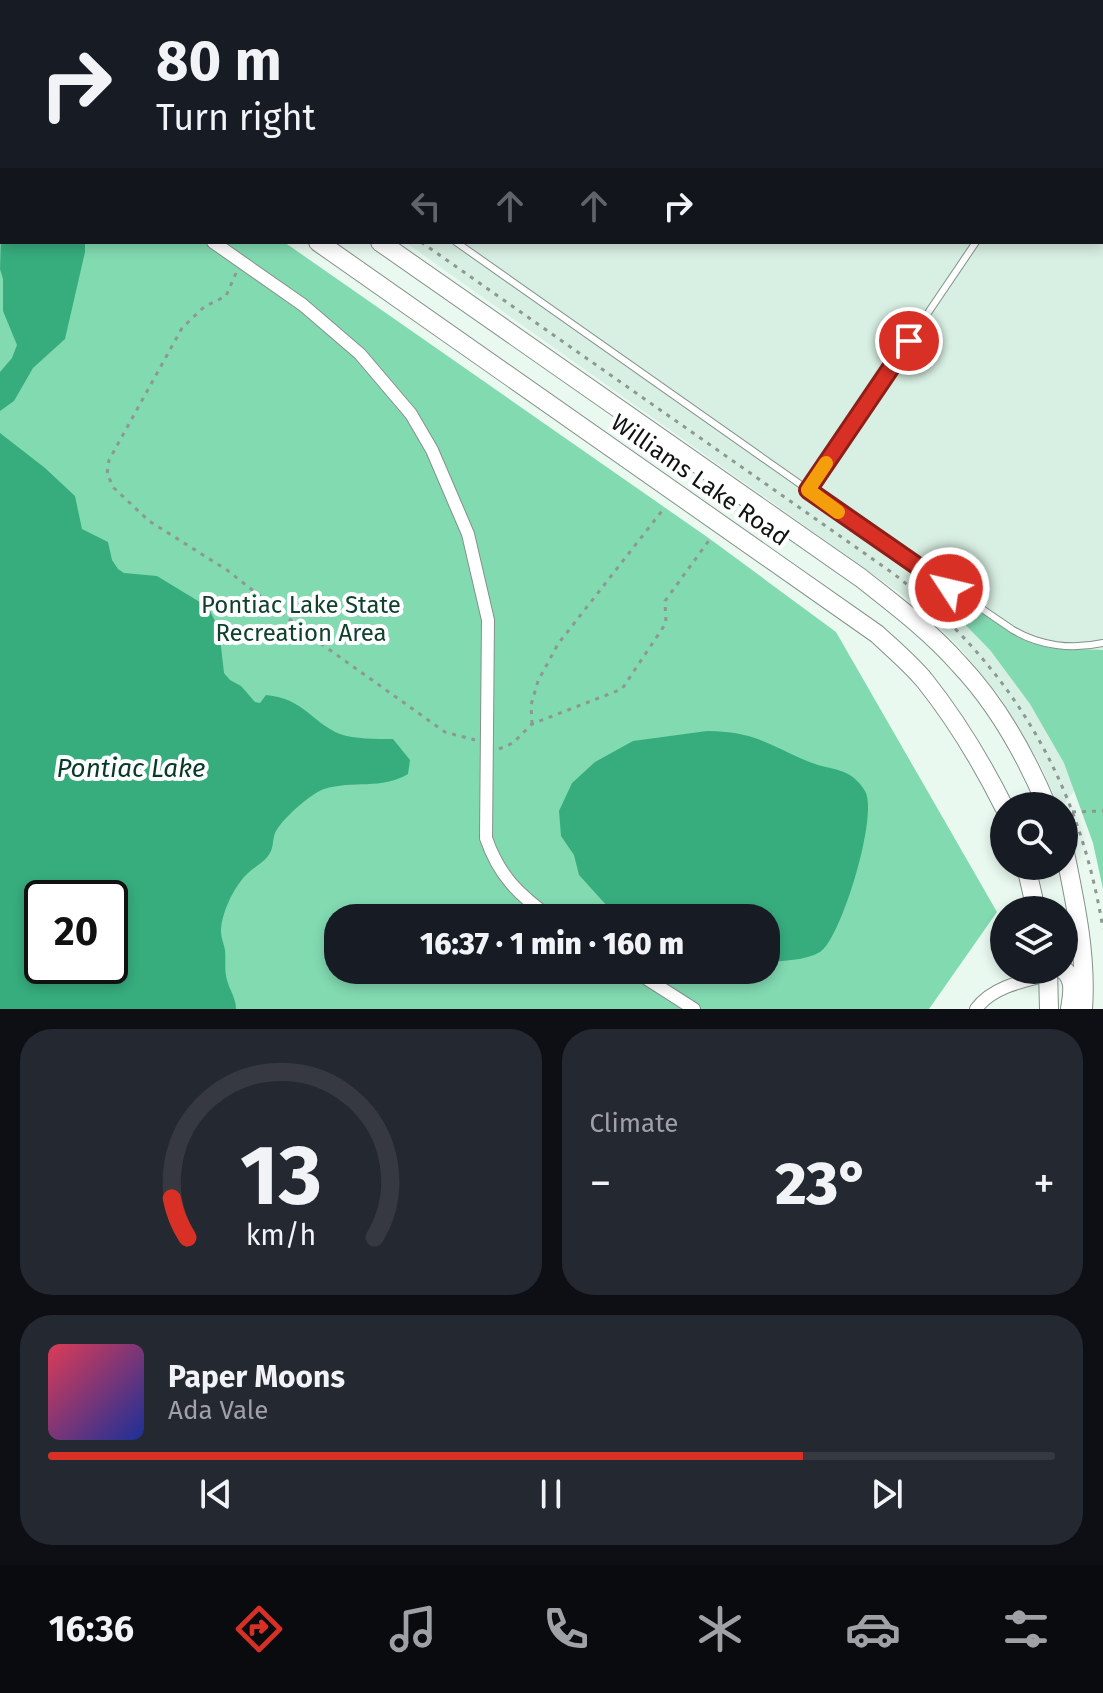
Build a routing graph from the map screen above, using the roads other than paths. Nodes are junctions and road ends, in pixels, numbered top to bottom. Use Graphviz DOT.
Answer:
graph roads {
  1 [pos="216,244"];
  2 [pos="321,244"];
  3 [pos="383,244"];
  4 [pos="459,244"];
  5 [pos="975,244"];
  6 [pos="808,490"];
  7 [pos="1103,643"];
  8 [pos="995,792"];
  9 [pos="1041,792"];
  10 [pos="1070,880"];
  11 [pos="535,904"];
  12 [pos="655,984"];
  13 [pos="1012,984"];
  14 [pos="1052,984"];
  15 [pos="1071,984"];
  16 [pos="694,1009"];
  17 [pos="976,1009"];
  18 [pos="1049,1009"];
  19 [pos="1070,1009"];
  20 [pos="1083,1009"];
  1 -- 11 [label="street"];
  2 -- 8 [label="main road, Williams Lake Road"];
  3 -- 9 [label="main road, Williams Lake Road"];
  4 -- 6 [label="lane"];
  5 -- 6 [label="lane"];
  6 -- 7 [label="lane"];
  10 -- 20 [label="main road"];
  12 -- 16 [label="street"];
  13 -- 17 [label="street"];
  14 -- 18 [label="main road"];
  15 -- 19 [label="main road"];
}
